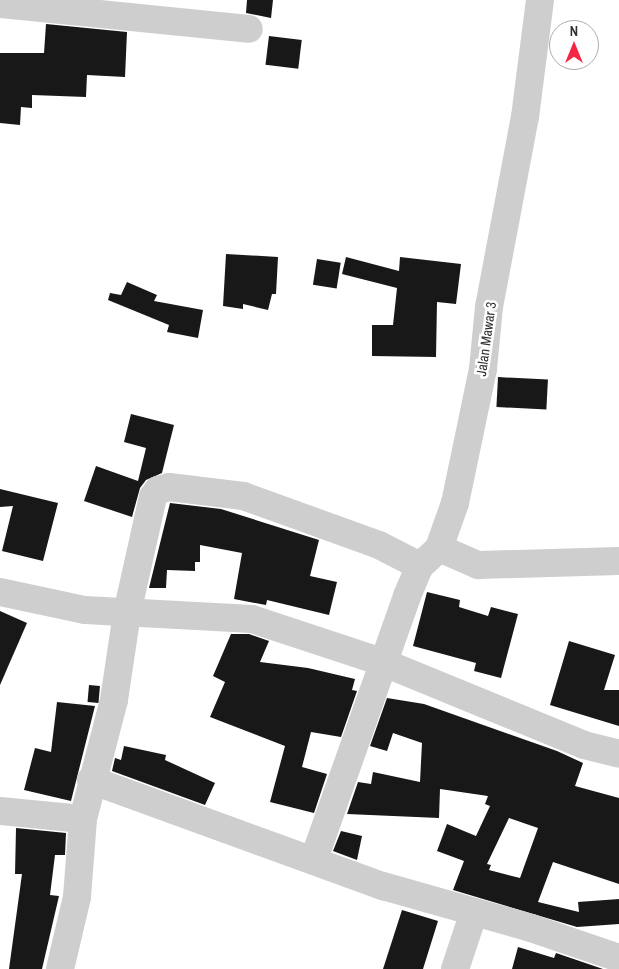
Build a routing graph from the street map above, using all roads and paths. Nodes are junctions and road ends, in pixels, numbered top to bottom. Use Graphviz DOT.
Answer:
graph roads {
  1 [pos="540,0"];
  2 [pos="0,4"];
  3 [pos="249,29"];
  4 [pos="439,548"];
  5 [pos="619,561"];
  6 [pos="420,566"];
  7 [pos="0,592"];
  8 [pos="127,613"];
  9 [pos="382,662"];
  10 [pos="619,754"];
  11 [pos="91,780"];
  12 [pos="0,811"];
  13 [pos="82,819"];
  14 [pos="314,859"];
  15 [pos="474,912"];
  16 [pos="619,958"];
  17 [pos="60,969"];
  18 [pos="455,969"];
  1 -- 4 [label="street, Jalan Mawar 3"];
  2 -- 3 [label="street"];
  4 -- 5 [label="street"];
  4 -- 6 [label="street, Jalan Mawar 3"];
  6 -- 8 [label="street"];
  6 -- 9 [label="street, Jalan Mawar 3"];
  7 -- 8 [label="street"];
  8 -- 9 [label="street"];
  8 -- 11 [label="street"];
  9 -- 10 [label="street"];
  9 -- 14 [label="street, Jalan Mawar 3"];
  11 -- 13 [label="street"];
  11 -- 14 [label="street"];
  12 -- 13 [label="street"];
  13 -- 17 [label="street"];
  14 -- 15 [label="street"];
  15 -- 16 [label="street"];
  15 -- 18 [label="street"];
}
